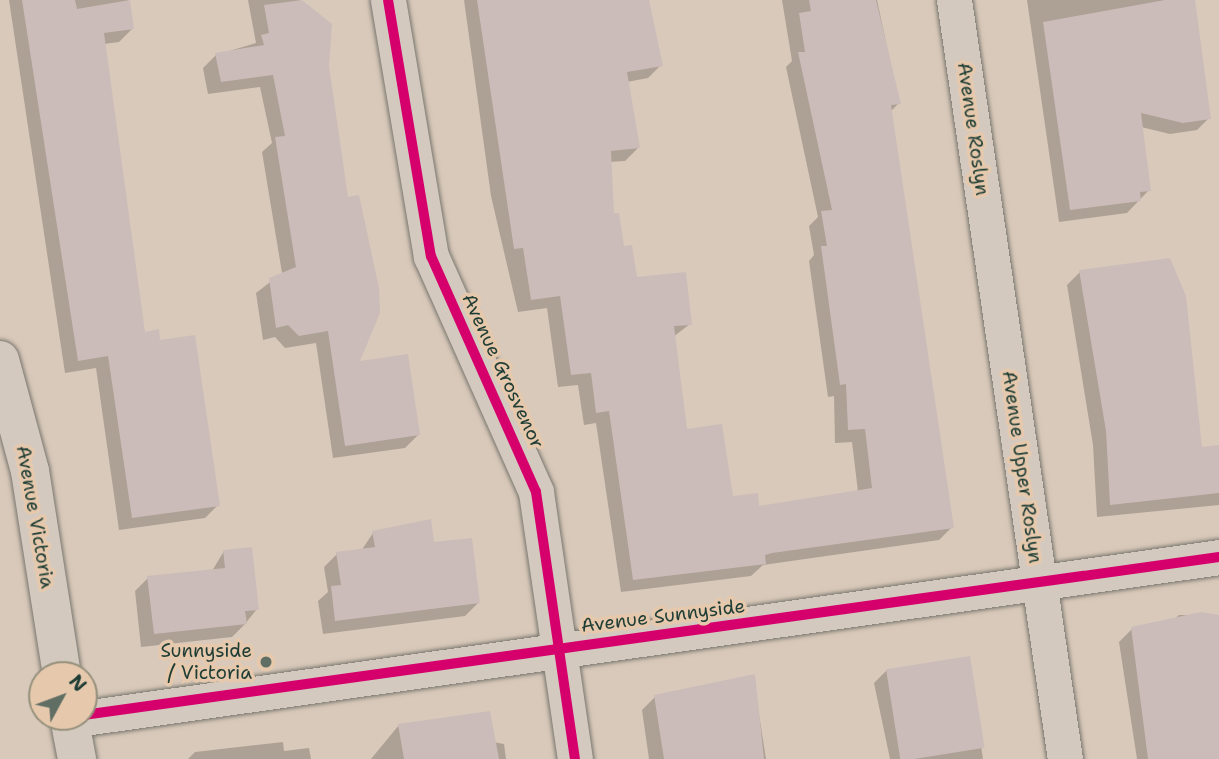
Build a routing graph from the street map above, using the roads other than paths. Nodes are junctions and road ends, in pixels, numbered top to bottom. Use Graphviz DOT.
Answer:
graph roads {
  1 [pos="388,0"];
  2 [pos="954,0"];
  3 [pos="992,258"];
  4 [pos="0,360"];
  5 [pos="1219,556"];
  6 [pos="1039,580"];
  7 [pos="559,647"];
  8 [pos="60,661"];
  9 [pos="98,714"];
  10 [pos="72,731"];
  11 [pos="77,759"];
  12 [pos="575,759"];
  13 [pos="1065,759"];
  1 -- 7 [label="street, Avenue Grosvenor"];
  2 -- 3 [label="street, Avenue Roslyn"];
  3 -- 6 [label="street, Avenue Upper Roslyn"];
  4 -- 8 [label="street, Avenue Victoria"];
  5 -- 6 [label="street, Avenue Sunnyside"];
  6 -- 7 [label="street, Avenue Sunnyside"];
  6 -- 13 [label="street, Avenue Upper Roslyn"];
  7 -- 9 [label="street, Avenue Sunnyside"];
  7 -- 12 [label="street, Avenue Grosvenor"];
  10 -- 11 [label="street"];
}
